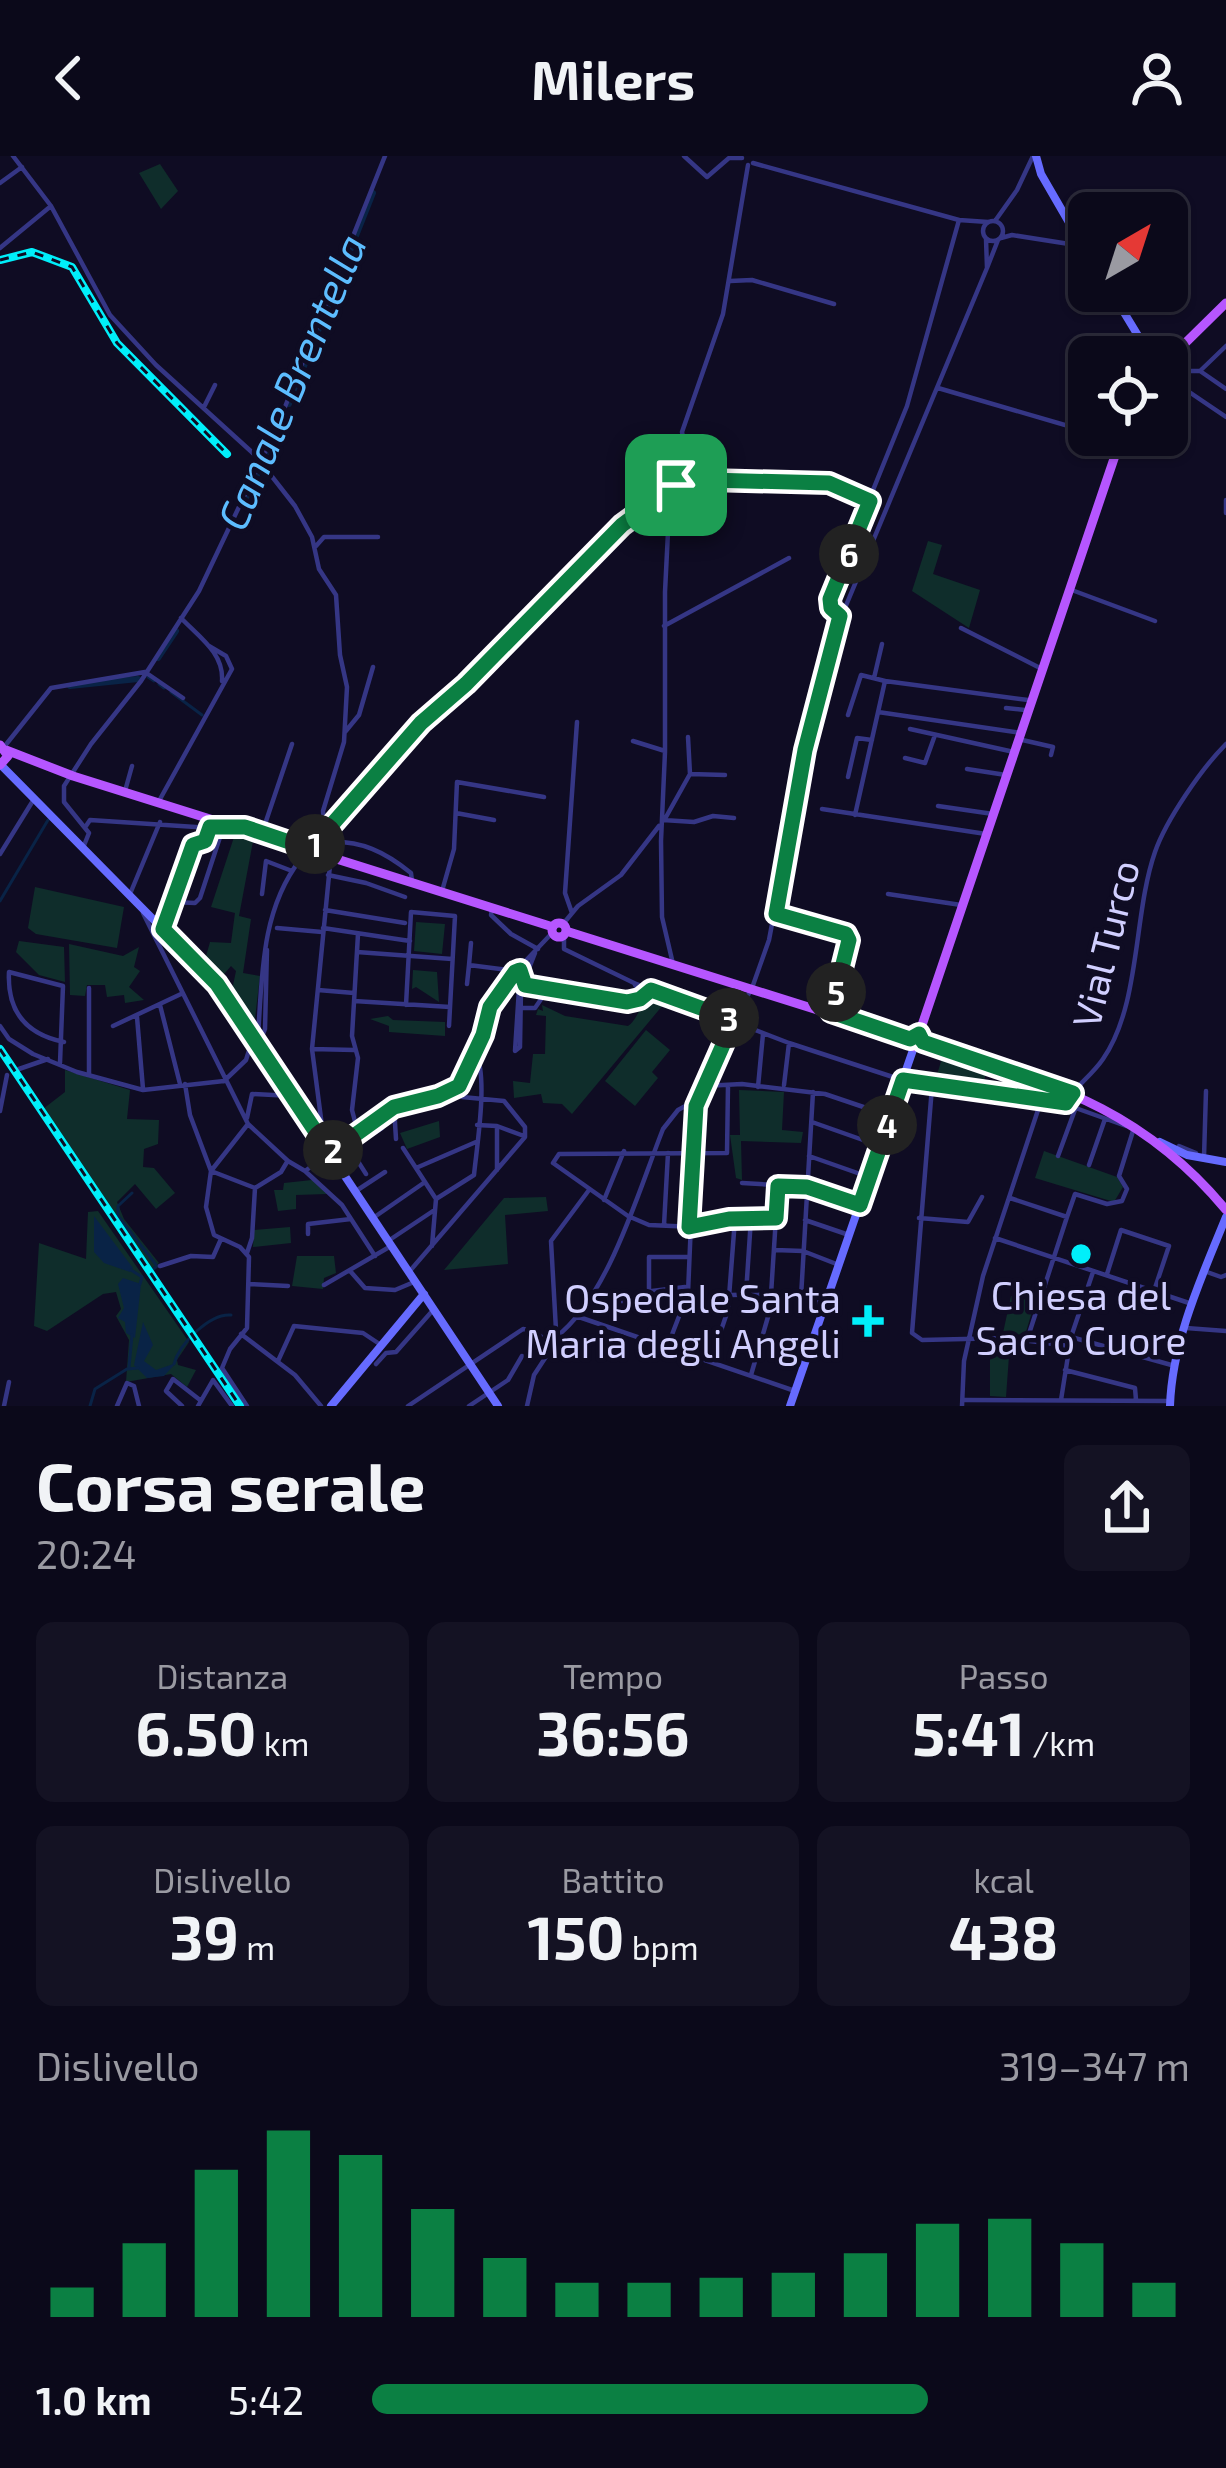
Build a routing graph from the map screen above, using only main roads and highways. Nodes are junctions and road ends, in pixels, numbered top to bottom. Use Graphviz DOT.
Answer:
graph roads {
  1 [pos="1037,159"];
  2 [pos="1068,214"];
  3 [pos="1068,220"];
  4 [pos="1226,302"];
  5 [pos="1188,339"];
  6 [pos="1115,456"];
  7 [pos="8,756"];
  8 [pos="0,774"];
  9 [pos="11,777"];
  10 [pos="916,1041"];
  11 [pos="1140,1131"];
  12 [pos="1226,1162"];
  13 [pos="1225,1221"];
  14 [pos="424,1294"];
  15 [pos="1170,1404"];
  16 [pos="331,1406"];
  17 [pos="498,1406"];
  18 [pos="790,1406"];
  1 -- 2 [label="main road"];
  1 -- 3 [label="main road"];
  4 -- 5 [label="main road"];
  6 -- 10 [label="main road"];
  7 -- 9 [label="main road"];
  7 -- 9 [label="main road"];
  7 -- 10 [label="main road"];
  8 -- 9 [label="main road"];
  9 -- 14 [label="main road"];
  10 -- 11 [label="main road"];
  10 -- 18 [label="main road"];
  11 -- 12 [label="main road"];
  11 -- 13 [label="main road"];
  13 -- 15 [label="main road"];
  14 -- 16 [label="main road"];
  14 -- 17 [label="main road"];
}
